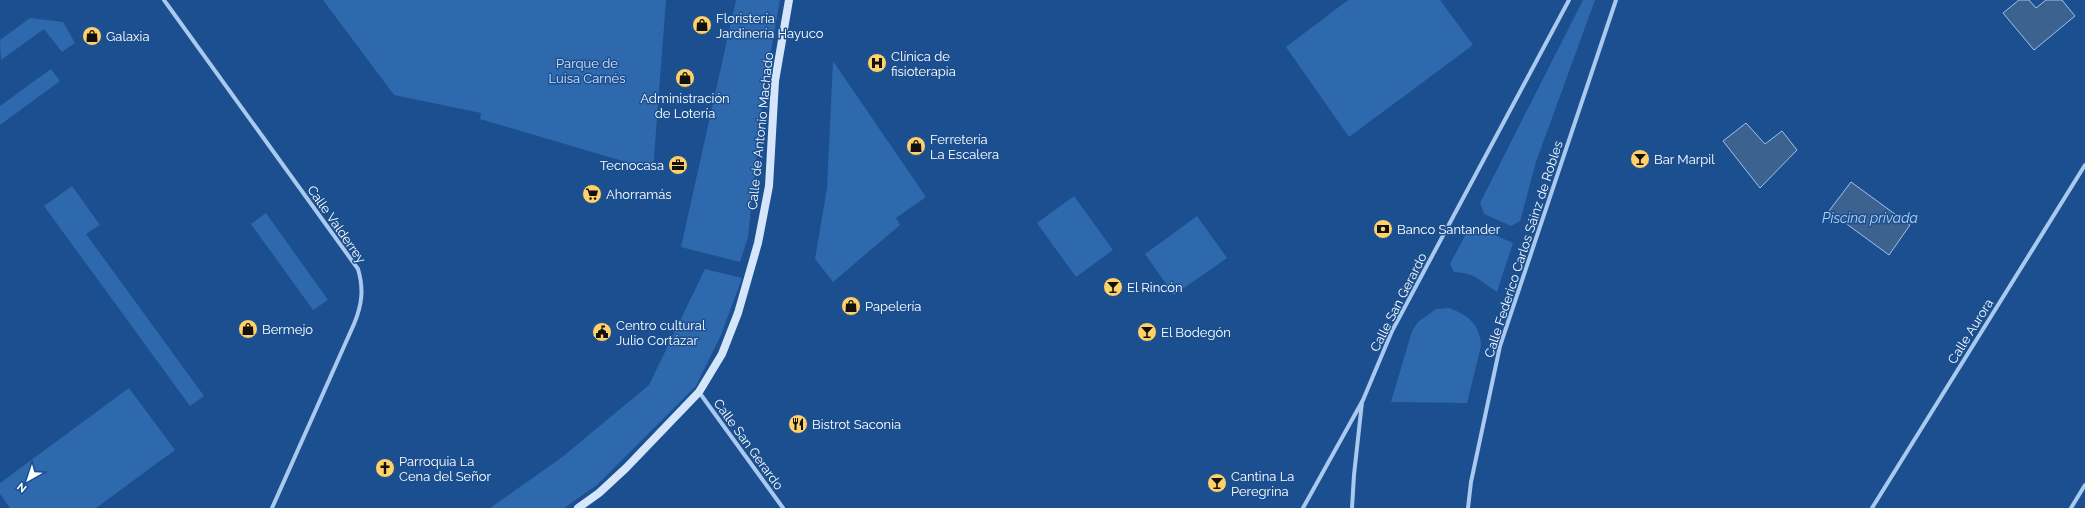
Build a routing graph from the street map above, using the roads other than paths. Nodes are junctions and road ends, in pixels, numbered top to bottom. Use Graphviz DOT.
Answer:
graph roads {
  1 [pos="164,0"];
  2 [pos="1569,0"];
  3 [pos="1616,0"];
  4 [pos="790,1"];
  5 [pos="2085,164"];
  6 [pos="698,392"];
  7 [pos="1363,400"];
  8 [pos="2085,485"];
  9 [pos="272,508"];
  10 [pos="578,508"];
  11 [pos="783,508"];
  12 [pos="1303,508"];
  13 [pos="1352,508"];
  14 [pos="1468,508"];
  15 [pos="1872,508"];
  16 [pos="2071,508"];
  1 -- 9 [label="street, Calle Valderrey"];
  2 -- 7 [label="street, Calle San Gerardo"];
  3 -- 14 [label="street, Calle Federico Carlos Sáinz de Robles"];
  4 -- 6 [label="street, Calle de Antonio Machado"];
  5 -- 15 [label="street, Calle Aurora"];
  6 -- 10 [label="street, Calle de Antonio Machado"];
  6 -- 11 [label="street, Calle San Gerardo"];
  7 -- 12 [label="street, Calle San Gerardo"];
  7 -- 13 [label="street"];
  8 -- 16 [label="street"];
}
